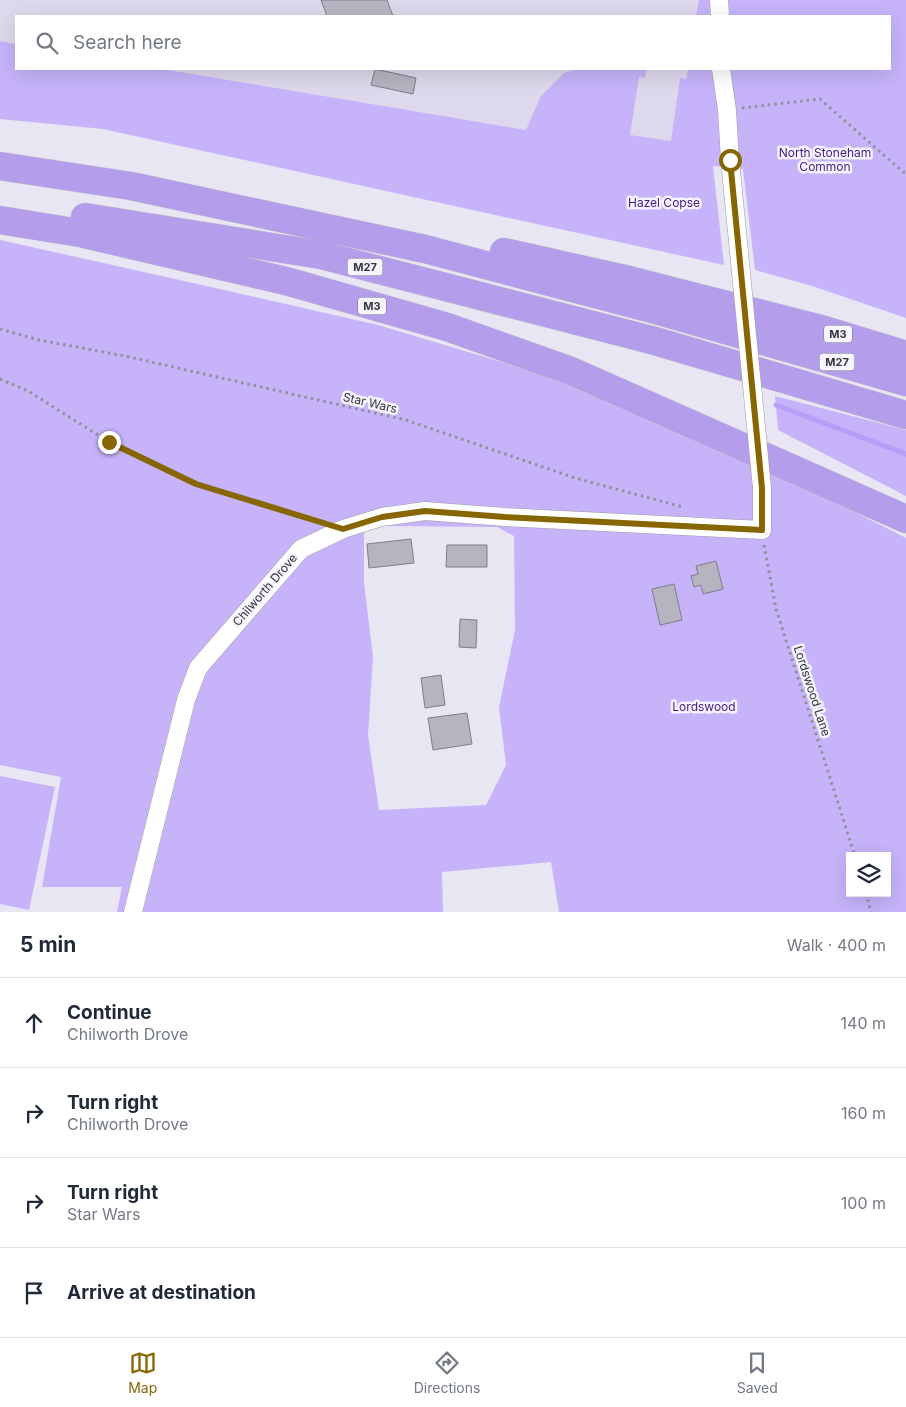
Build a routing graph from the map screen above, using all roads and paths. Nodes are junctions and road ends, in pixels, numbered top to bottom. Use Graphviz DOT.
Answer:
graph roads {
  1 [pos="719,0"];
  2 [pos="720,15"];
  3 [pos="722,70"];
  4 [pos="727,110"];
  5 [pos="0,166"];
  6 [pos="906,172"];
  7 [pos="0,204"];
  8 [pos="0,220"];
  9 [pos="426,249"];
  10 [pos="0,329"];
  11 [pos="906,355"];
  12 [pos="0,379"];
  13 [pos="906,382"];
  14 [pos="906,416"];
  15 [pos="685,508"];
  16 [pos="906,519"];
  17 [pos="343,529"];
  18 [pos="762,530"];
  19 [pos="854,852"];
  20 [pos="867,897"];
  21 [pos="133,912"];
  22 [pos="871,912"];
  1 -- 2 [label="street"];
  3 -- 4 [label="street"];
  4 -- 6 [label="path"];
  4 -- 18 [label="street, bridge"];
  5 -- 9 [label="highway, M27"];
  7 -- 14 [label="highway, M27"];
  8 -- 16 [label="highway, M3"];
  9 -- 11 [label="highway, M3"];
  9 -- 13 [label="highway, M27"];
  10 -- 15 [label="path, Star Wars"];
  12 -- 17 [label="path"];
  17 -- 18 [label="street, Chilworth Drove"];
  17 -- 21 [label="street, Chilworth Drove"];
  18 -- 19 [label="path, Lordswood Lane"];
  20 -- 22 [label="path"];
}
